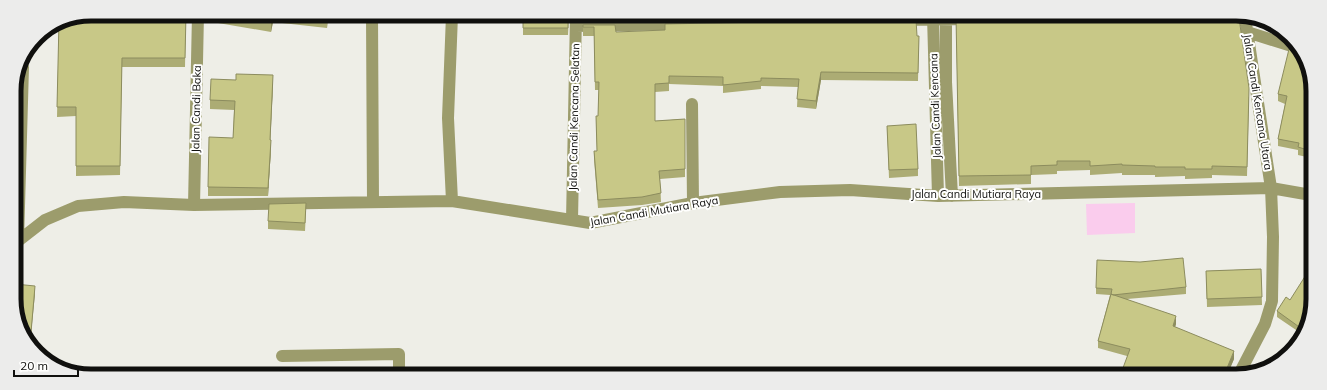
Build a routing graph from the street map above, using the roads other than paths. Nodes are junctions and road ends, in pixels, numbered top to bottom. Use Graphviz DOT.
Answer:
graph roads {
  1 [pos="198,21"];
  2 [pos="372,21"];
  3 [pos="452,21"];
  4 [pos="576,21"];
  5 [pos="933,21"];
  6 [pos="946,21"];
  7 [pos="1246,22"];
  8 [pos="695,24"];
  9 [pos="1247,32"];
  10 [pos="1289,45"];
  11 [pos="23,75"];
  12 [pos="692,104"];
  13 [pos="21,127"];
  14 [pos="1271,188"];
  15 [pos="1306,194"];
  16 [pos="938,196"];
  17 [pos="952,196"];
  18 [pos="452,201"];
  19 [pos="373,202"];
  20 [pos="693,203"];
  21 [pos="194,205"];
  22 [pos="572,220"];
  23 [pos="21,242"];
  24 [pos="282,356"];
  25 [pos="399,369"];
  26 [pos="1242,369"];
  1 -- 21 [label="street, Jalan Candi Baka"];
  2 -- 19 [label="street"];
  3 -- 18 [label="street"];
  4 -- 8 [label="street"];
  4 -- 22 [label="street, Jalan Candi Kencana Selatan"];
  5 -- 16 [label="street, Jalan Candi Kencana"];
  6 -- 17 [label="street, Jalan Candi Kencana"];
  7 -- 9 [label="street, Jalan Candi Kencana Utara"];
  9 -- 10 [label="street"];
  9 -- 14 [label="street, Jalan Candi Kencana Utara"];
  11 -- 13 [label="street"];
  12 -- 20 [label="street"];
  14 -- 15 [label="street, Jalan Candi Mutiara Raya"];
  14 -- 17 [label="street, Jalan Candi Mutiara Raya"];
  14 -- 26 [label="street, Jalan Candi Kencana Utara"];
  16 -- 17 [label="street, Jalan Candi Mutiara Raya"];
  16 -- 20 [label="street, Jalan Candi Mutiara Raya"];
  18 -- 19 [label="street, Jalan Candi Mutiara Raya"];
  18 -- 22 [label="street, Jalan Candi Mutiara Raya"];
  19 -- 21 [label="street, Jalan Candi Mutiara Raya"];
  20 -- 22 [label="street, Jalan Candi Mutiara Raya"];
  21 -- 23 [label="street, Jalan Candi Mutiara Raya"];
  24 -- 25 [label="street"];
}
